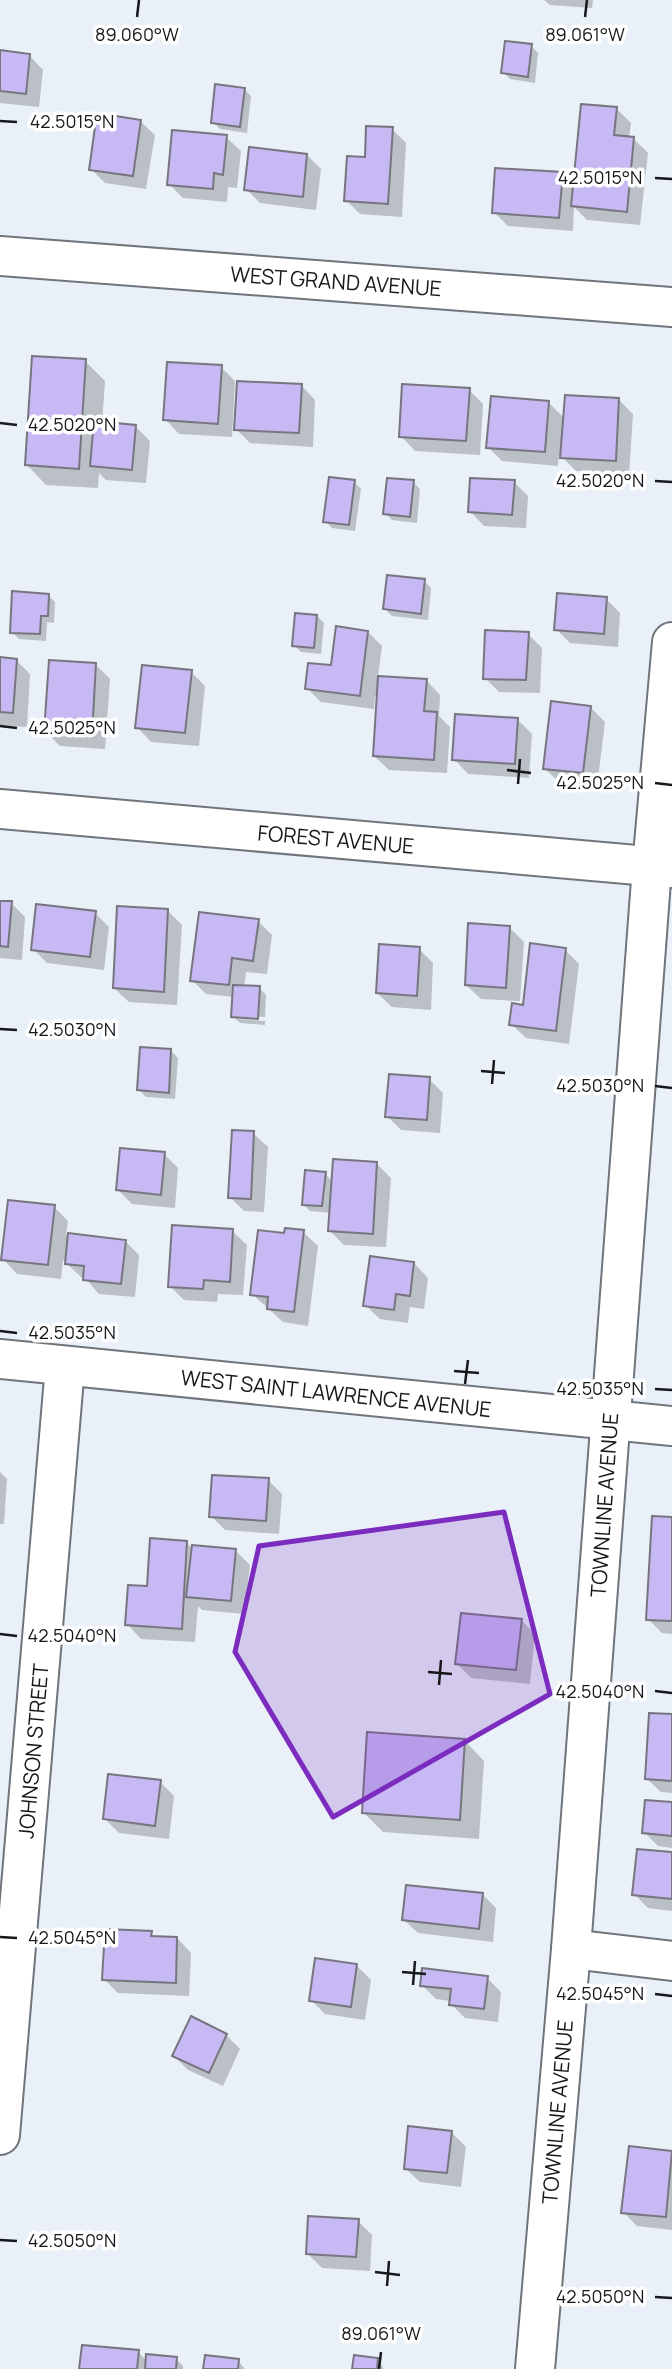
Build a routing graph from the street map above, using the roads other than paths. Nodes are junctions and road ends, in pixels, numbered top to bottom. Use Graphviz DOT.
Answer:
graph roads {
  1 [pos="0,256"];
  2 [pos="672,307"];
  3 [pos="672,642"];
  4 [pos="0,809"];
  5 [pos="662,868"];
  6 [pos="0,1359"];
  7 [pos="65,1366"];
  8 [pos="610,1420"];
  9 [pos="672,1426"];
  10 [pos="570,1949"];
  11 [pos="672,1961"];
  12 [pos="0,2135"];
  13 [pos="535,2369"];
  1 -- 2 [label="street, WEST GRAND AVENUE"];
  3 -- 5 [label="street, TOWNLINE AVENUE"];
  4 -- 5 [label="street, FOREST AVENUE"];
  5 -- 8 [label="street, TOWNLINE AVENUE"];
  6 -- 7 [label="street, WEST SAINT LAWRENCE AVENUE"];
  7 -- 8 [label="street, WEST SAINT LAWRENCE AVENUE"];
  7 -- 12 [label="street, JOHNSON STREET"];
  8 -- 9 [label="street, WEST SAINT LAWRENCE AVENUE"];
  8 -- 10 [label="street, TOWNLINE AVENUE"];
  10 -- 11 [label="street"];
  10 -- 13 [label="street, TOWNLINE AVENUE"];
}
